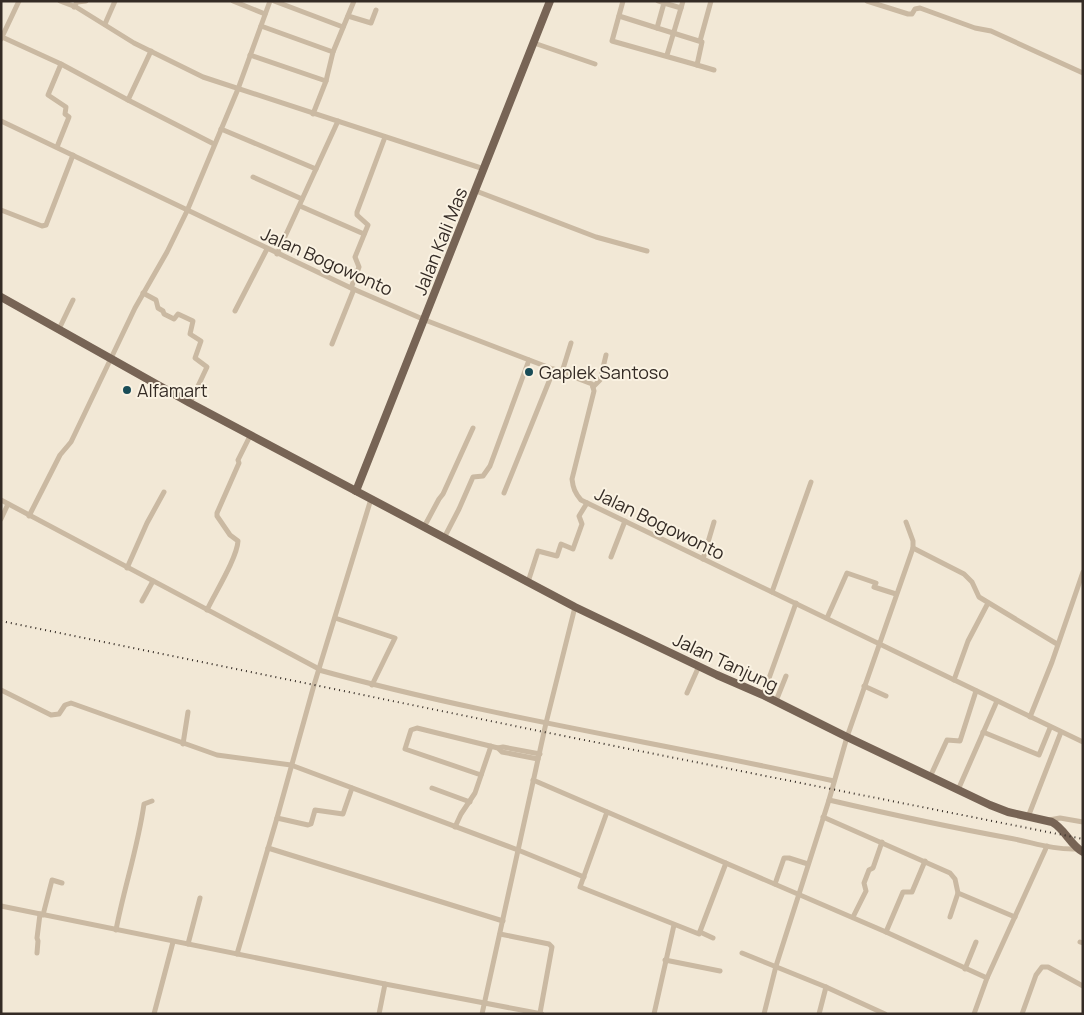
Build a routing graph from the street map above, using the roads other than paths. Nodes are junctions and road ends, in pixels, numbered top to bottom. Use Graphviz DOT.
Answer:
graph roads {
  1 [pos="19,1"];
  2 [pos="60,1"];
  3 [pos="86,1"];
  4 [pos="115,1"];
  5 [pos="233,1"];
  6 [pos="270,1"];
  7 [pos="274,1"];
  8 [pos="354,1"];
  9 [pos="550,1"];
  10 [pos="623,1"];
  11 [pos="658,1"];
  12 [pos="683,1"];
  13 [pos="712,1"];
  14 [pos="867,1"];
  15 [pos="664,3"];
  16 [pos="74,7"];
  17 [pos="681,8"];
  18 [pos="376,10"];
  19 [pos="265,14"];
  20 [pos="348,16"];
  21 [pos="619,16"];
  22 [pos="104,24"];
  23 [pos="261,26"];
  24 [pos="343,27"];
  25 [pos="657,28"];
  26 [pos="674,33"];
  27 [pos="2,38"];
  28 [pos="700,41"];
  29 [pos="534,42"];
  30 [pos="150,51"];
  31 [pos="333,52"];
  32 [pos="250,55"];
  33 [pos="667,56"];
  34 [pos="61,64"];
  35 [pos="595,64"];
  36 [pos="696,65"];
  37 [pos="714,70"];
  38 [pos="1083,73"];
  39 [pos="326,82"];
  40 [pos="238,89"];
  41 [pos="128,100"];
  42 [pos="313,114"];
  43 [pos="1,121"];
  44 [pos="338,121"];
  45 [pos="221,129"];
  46 [pos="385,137"];
  47 [pos="214,144"];
  48 [pos="57,147"];
  49 [pos="73,155"];
  50 [pos="316,169"];
  51 [pos="484,169"];
  52 [pos="253,177"];
  53 [pos="476,190"];
  54 [pos="302,199"];
  55 [pos="300,206"];
  56 [pos="1,210"];
  57 [pos="186,211"];
  58 [pos="364,234"];
  59 [pos="267,248"];
  60 [pos="647,251"];
  61 [pos="278,254"];
  62 [pos="353,288"];
  63 [pos="144,293"];
  64 [pos="1,297"];
  65 [pos="73,300"];
  66 [pos="235,311"];
  67 [pos="425,320"];
  68 [pos="59,329"];
  69 [pos="571,343"];
  70 [pos="332,344"];
  71 [pos="606,355"];
  72 [pos="110,357"];
  73 [pos="529,360"];
  74 [pos="554,368"];
  75 [pos="562,372"];
  76 [pos="593,387"];
  77 [pos="190,402"];
  78 [pos="473,428"];
  79 [pos="251,434"];
  80 [pos="811,482"];
  81 [pos="356,491"];
  82 [pos="164,492"];
  83 [pos="504,493"];
  84 [pos="371,499"];
  85 [pos="1,500"];
  86 [pos="587,503"];
  87 [pos="8,504"];
  88 [pos="29,516"];
  89 [pos="1,519"];
  90 [pos="624,521"];
  91 [pos="714,522"];
  92 [pos="906,522"];
  93 [pos="424,528"];
  94 [pos="444,538"];
  95 [pos="913,548"];
  96 [pos="611,557"];
  97 [pos="703,559"];
  98 [pos="127,568"];
  99 [pos="1083,572"];
  100 [pos="153,581"];
  101 [pos="528,582"];
  102 [pos="772,592"];
  103 [pos="896,594"];
  104 [pos="142,601"];
  105 [pos="796,603"];
  106 [pos="988,603"];
  107 [pos="575,607"];
  108 [pos="207,610"];
  109 [pos="335,618"];
  110 [pos="827,618"];
  111 [pos="879,644"];
  112 [pos="1057,644"];
  113 [pos="699,666"];
  114 [pos="319,670"];
  115 [pos="786,676"];
  116 [pos="954,680"];
  117 [pos="372,685"];
  118 [pos="864,686"];
  119 [pos="1,690"];
  120 [pos="976,691"];
  121 [pos="687,693"];
  122 [pos="764,695"];
  123 [pos="886,696"];
  124 [pos="776,701"];
  125 [pos="997,701"];
  126 [pos="188,712"];
  127 [pos="1030,717"];
  128 [pos="546,723"];
  129 [pos="1050,728"];
  130 [pos="984,732"];
  131 [pos="1061,732"];
  132 [pos="847,737"];
  133 [pos="1083,742"];
  134 [pos="183,744"];
  135 [pos="490,746"];
  136 [pos="539,757"];
  137 [pos="291,765"];
  138 [pos="481,775"];
  139 [pos="930,777"];
  140 [pos="533,780"];
  141 [pos="834,781"];
  142 [pos="352,788"];
  143 [pos="432,788"];
  144 [pos="958,790"];
  145 [pos="829,800"];
  146 [pos="152,801"];
  147 [pos="470,802"];
  148 [pos="607,812"];
  149 [pos="822,817"];
  150 [pos="1028,817"];
  151 [pos="277,818"];
  152 [pos="1046,820"];
  153 [pos="1083,822"];
  154 [pos="455,827"];
  155 [pos="882,842"];
  156 [pos="1047,846"];
  157 [pos="268,848"];
  158 [pos="518,850"];
  159 [pos="1080,850"];
  160 [pos="924,861"];
  161 [pos="726,863"];
  162 [pos="808,864"];
  163 [pos="584,877"];
  164 [pos="62,883"];
  165 [pos="775,884"];
  166 [pos="798,893"];
  167 [pos="958,893"];
  168 [pos="200,898"];
  169 [pos="1,906"];
  170 [pos="42,915"];
  171 [pos="950,917"];
  172 [pos="1015,917"];
  173 [pos="853,918"];
  174 [pos="503,921"];
  175 [pos="674,925"];
  176 [pos="116,930"];
  177 [pos="700,932"];
  178 [pos="886,932"];
  179 [pos="500,934"];
  180 [pos="713,938"];
  181 [pos="173,942"];
  182 [pos="976,942"];
  183 [pos="188,944"];
  184 [pos="742,952"];
  185 [pos="37,953"];
  186 [pos="237,954"];
  187 [pos="665,960"];
  188 [pos="776,966"];
  189 [pos="965,969"];
  190 [pos="720,971"];
  191 [pos="987,978"];
  192 [pos="385,984"];
  193 [pos="1083,986"];
  194 [pos="826,987"];
  195 [pos="485,1003"];
  196 [pos="154,1014"];
  197 [pos="379,1014"];
  198 [pos="482,1014"];
  199 [pos="541,1014"];
  200 [pos="654,1014"];
  201 [pos="764,1014"];
  202 [pos="819,1014"];
  203 [pos="885,1014"];
  204 [pos="974,1014"];
  205 [pos="1022,1014"];
  1 -- 27 [label="street"];
  2 -- 16 [label="street"];
  3 -- 16 [label="street"];
  4 -- 22 [label="street"];
  5 -- 19 [label="street"];
  6 -- 19 [label="street"];
  7 -- 24 [label="street"];
  8 -- 20 [label="street"];
  9 -- 29 [label="main road, Jalan Kali Mas"];
  10 -- 21 [label="street"];
  11 -- 15 [label="street"];
  12 -- 17 [label="street"];
  13 -- 28 [label="street"];
  14 -- 38 [label="street"];
  15 -- 17 [label="street"];
  15 -- 25 [label="street"];
  16 -- 22 [label="street"];
  17 -- 26 [label="street"];
  18 -- 20 [label="street"];
  19 -- 23 [label="street"];
  20 -- 24 [label="street"];
  21 -- 25 [label="street"];
  21 -- 33 [label="street"];
  22 -- 30 [label="street"];
  23 -- 31 [label="street"];
  23 -- 32 [label="street"];
  24 -- 31 [label="street"];
  25 -- 26 [label="street"];
  26 -- 28 [label="street"];
  26 -- 33 [label="street"];
  27 -- 34 [label="street"];
  28 -- 36 [label="street"];
  29 -- 35 [label="street"];
  29 -- 51 [label="main road, Jalan Kali Mas"];
  30 -- 40 [label="street"];
  30 -- 41 [label="street"];
  31 -- 39 [label="street"];
  32 -- 39 [label="street"];
  32 -- 40 [label="street"];
  33 -- 36 [label="street"];
  34 -- 41 [label="street"];
  34 -- 48 [label="street"];
  36 -- 37 [label="street"];
  39 -- 42 [label="street"];
  40 -- 42 [label="street"];
  40 -- 45 [label="street"];
  41 -- 47 [label="street"];
  42 -- 44 [label="street"];
  43 -- 48 [label="street, Jalan Bogowonto"];
  44 -- 46 [label="street"];
  44 -- 50 [label="street"];
  45 -- 47 [label="street"];
  45 -- 50 [label="street"];
  46 -- 51 [label="street"];
  46 -- 58 [label="street"];
  47 -- 57 [label="street"];
  48 -- 49 [label="street, Jalan Bogowonto"];
  49 -- 56 [label="street"];
  49 -- 57 [label="street, Jalan Bogowonto"];
  50 -- 54 [label="street"];
  51 -- 53 [label="main road, Jalan Kali Mas"];
  52 -- 54 [label="street"];
  53 -- 60 [label="street"];
  53 -- 67 [label="main road, Jalan Kali Mas"];
  54 -- 55 [label="street"];
  55 -- 58 [label="street"];
  55 -- 61 [label="street"];
  57 -- 59 [label="street, Jalan Bogowonto"];
  57 -- 63 [label="street"];
  58 -- 62 [label="street"];
  59 -- 61 [label="street, Jalan Bogowonto"];
  59 -- 66 [label="street"];
  61 -- 62 [label="street, Jalan Bogowonto"];
  62 -- 67 [label="street, Jalan Bogowonto"];
  62 -- 70 [label="street"];
  63 -- 72 [label="street"];
  63 -- 77 [label="street"];
  64 -- 68 [label="main road, Jalan Tanjung"];
  65 -- 68 [label="street"];
  67 -- 73 [label="street, Jalan Bogowonto"];
  67 -- 81 [label="main road, Jalan Kali Mas"];
  68 -- 72 [label="main road, Jalan Tanjung"];
  69 -- 75 [label="street"];
  71 -- 76 [label="street"];
  72 -- 77 [label="main road, Jalan Tanjung"];
  72 -- 88 [label="street"];
  73 -- 74 [label="street, Jalan Bogowonto"];
  73 -- 94 [label="street"];
  74 -- 75 [label="street, Jalan Bogowonto"];
  74 -- 83 [label="street"];
  75 -- 76 [label="street, Jalan Bogowonto"];
  76 -- 86 [label="street, Jalan Bogowonto"];
  77 -- 79 [label="main road, Jalan Tanjung"];
  78 -- 93 [label="street"];
  79 -- 81 [label="main road, Jalan Tanjung"];
  79 -- 108 [label="street"];
  80 -- 102 [label="street"];
  81 -- 84 [label="main road, Jalan Tanjung"];
  82 -- 98 [label="street"];
  84 -- 93 [label="main road, Jalan Tanjung"];
  84 -- 109 [label="street"];
  85 -- 87 [label="street"];
  86 -- 90 [label="street, Jalan Bogowonto"];
  86 -- 101 [label="street"];
  87 -- 88 [label="street"];
  87 -- 89 [label="street"];
  88 -- 98 [label="street"];
  90 -- 96 [label="street"];
  90 -- 97 [label="street, Jalan Bogowonto"];
  91 -- 97 [label="street"];
  92 -- 95 [label="street"];
  93 -- 94 [label="main road, Jalan Tanjung"];
  94 -- 101 [label="main road, Jalan Tanjung"];
  95 -- 103 [label="street"];
  95 -- 106 [label="street"];
  97 -- 102 [label="street, Jalan Bogowonto"];
  98 -- 100 [label="street"];
  99 -- 112 [label="street"];
  100 -- 104 [label="street"];
  100 -- 108 [label="street"];
  101 -- 107 [label="main road, Jalan Tanjung"];
  102 -- 105 [label="street, Jalan Bogowonto"];
  103 -- 110 [label="street"];
  103 -- 111 [label="street"];
  105 -- 110 [label="street, Jalan Bogowonto"];
  105 -- 122 [label="street"];
  106 -- 112 [label="street"];
  106 -- 116 [label="street"];
  107 -- 113 [label="main road, Jalan Tanjung"];
  107 -- 128 [label="street"];
  108 -- 114 [label="street"];
  109 -- 114 [label="street"];
  109 -- 117 [label="street"];
  110 -- 111 [label="street, Jalan Bogowonto"];
  111 -- 116 [label="street, Jalan Bogowonto"];
  111 -- 118 [label="street"];
  112 -- 127 [label="street"];
  113 -- 121 [label="street"];
  113 -- 122 [label="main road, Jalan Tanjung"];
  114 -- 117 [label="street"];
  114 -- 137 [label="street"];
  115 -- 124 [label="street"];
  116 -- 120 [label="street, Jalan Bogowonto"];
  117 -- 128 [label="street"];
  118 -- 123 [label="street"];
  118 -- 132 [label="street"];
  119 -- 134 [label="street"];
  120 -- 125 [label="street, Jalan Bogowonto"];
  120 -- 139 [label="street"];
  122 -- 124 [label="main road, Jalan Tanjung"];
  124 -- 132 [label="main road, Jalan Tanjung"];
  125 -- 127 [label="street, Jalan Bogowonto"];
  125 -- 130 [label="street"];
  126 -- 134 [label="street"];
  127 -- 129 [label="street, Jalan Bogowonto"];
  128 -- 136 [label="street"];
  128 -- 141 [label="street"];
  129 -- 130 [label="street"];
  129 -- 131 [label="street, Jalan Bogowonto"];
  130 -- 144 [label="street"];
  131 -- 133 [label="street, Jalan Bogowonto"];
  131 -- 150 [label="street"];
  132 -- 139 [label="main road, Jalan Tanjung"];
  132 -- 141 [label="street"];
  134 -- 137 [label="street"];
  135 -- 136 [label="street"];
  135 -- 138 [label="street"];
  135 -- 138 [label="street"];
  136 -- 140 [label="street"];
  137 -- 142 [label="street"];
  137 -- 151 [label="street"];
  138 -- 147 [label="street"];
  139 -- 144 [label="main road, Jalan Tanjung"];
  140 -- 148 [label="street"];
  140 -- 158 [label="street"];
  141 -- 145 [label="street"];
  142 -- 151 [label="street"];
  142 -- 154 [label="street"];
  143 -- 147 [label="street"];
  144 -- 150 [label="main road, Jalan Tanjung"];
  145 -- 149 [label="street"];
  145 -- 156 [label="street"];
  146 -- 176 [label="street"];
  147 -- 154 [label="street"];
  148 -- 161 [label="street"];
  148 -- 163 [label="street"];
  149 -- 155 [label="street"];
  149 -- 162 [label="street"];
  150 -- 152 [label="main road, Jalan Tanjung"];
  151 -- 157 [label="street"];
  152 -- 153 [label="street"];
  152 -- 159 [label="main road, Jalan Tanjung"];
  154 -- 158 [label="street"];
  155 -- 160 [label="street"];
  155 -- 173 [label="street"];
  156 -- 159 [label="street"];
  156 -- 172 [label="street"];
  157 -- 174 [label="street"];
  157 -- 186 [label="street"];
  158 -- 163 [label="street"];
  158 -- 174 [label="street"];
  160 -- 167 [label="street"];
  160 -- 178 [label="street"];
  161 -- 165 [label="street"];
  161 -- 177 [label="street"];
  162 -- 165 [label="street"];
  162 -- 166 [label="street"];
  163 -- 175 [label="street"];
  164 -- 170 [label="street"];
  165 -- 166 [label="street"];
  166 -- 173 [label="street"];
  166 -- 188 [label="street"];
  167 -- 171 [label="street"];
  167 -- 172 [label="street"];
  168 -- 183 [label="street"];
  169 -- 170 [label="street"];
  170 -- 176 [label="street"];
  170 -- 185 [label="street"];
  172 -- 191 [label="street"];
  173 -- 178 [label="street"];
  174 -- 179 [label="street"];
  175 -- 177 [label="street"];
  175 -- 187 [label="street"];
  176 -- 181 [label="street"];
  177 -- 180 [label="street"];
  178 -- 189 [label="street"];
  179 -- 195 [label="street"];
  179 -- 199 [label="street"];
  181 -- 183 [label="street"];
  181 -- 196 [label="street"];
  182 -- 189 [label="street"];
  183 -- 186 [label="street"];
  184 -- 188 [label="street"];
  186 -- 192 [label="street"];
  187 -- 190 [label="street"];
  187 -- 200 [label="street"];
  188 -- 194 [label="street"];
  188 -- 201 [label="street"];
  189 -- 191 [label="street"];
  191 -- 204 [label="street"];
  192 -- 195 [label="street"];
  192 -- 197 [label="street"];
  193 -- 205 [label="street"];
  194 -- 202 [label="street"];
  194 -- 203 [label="street"];
  195 -- 198 [label="street"];
  195 -- 199 [label="street"];
}
